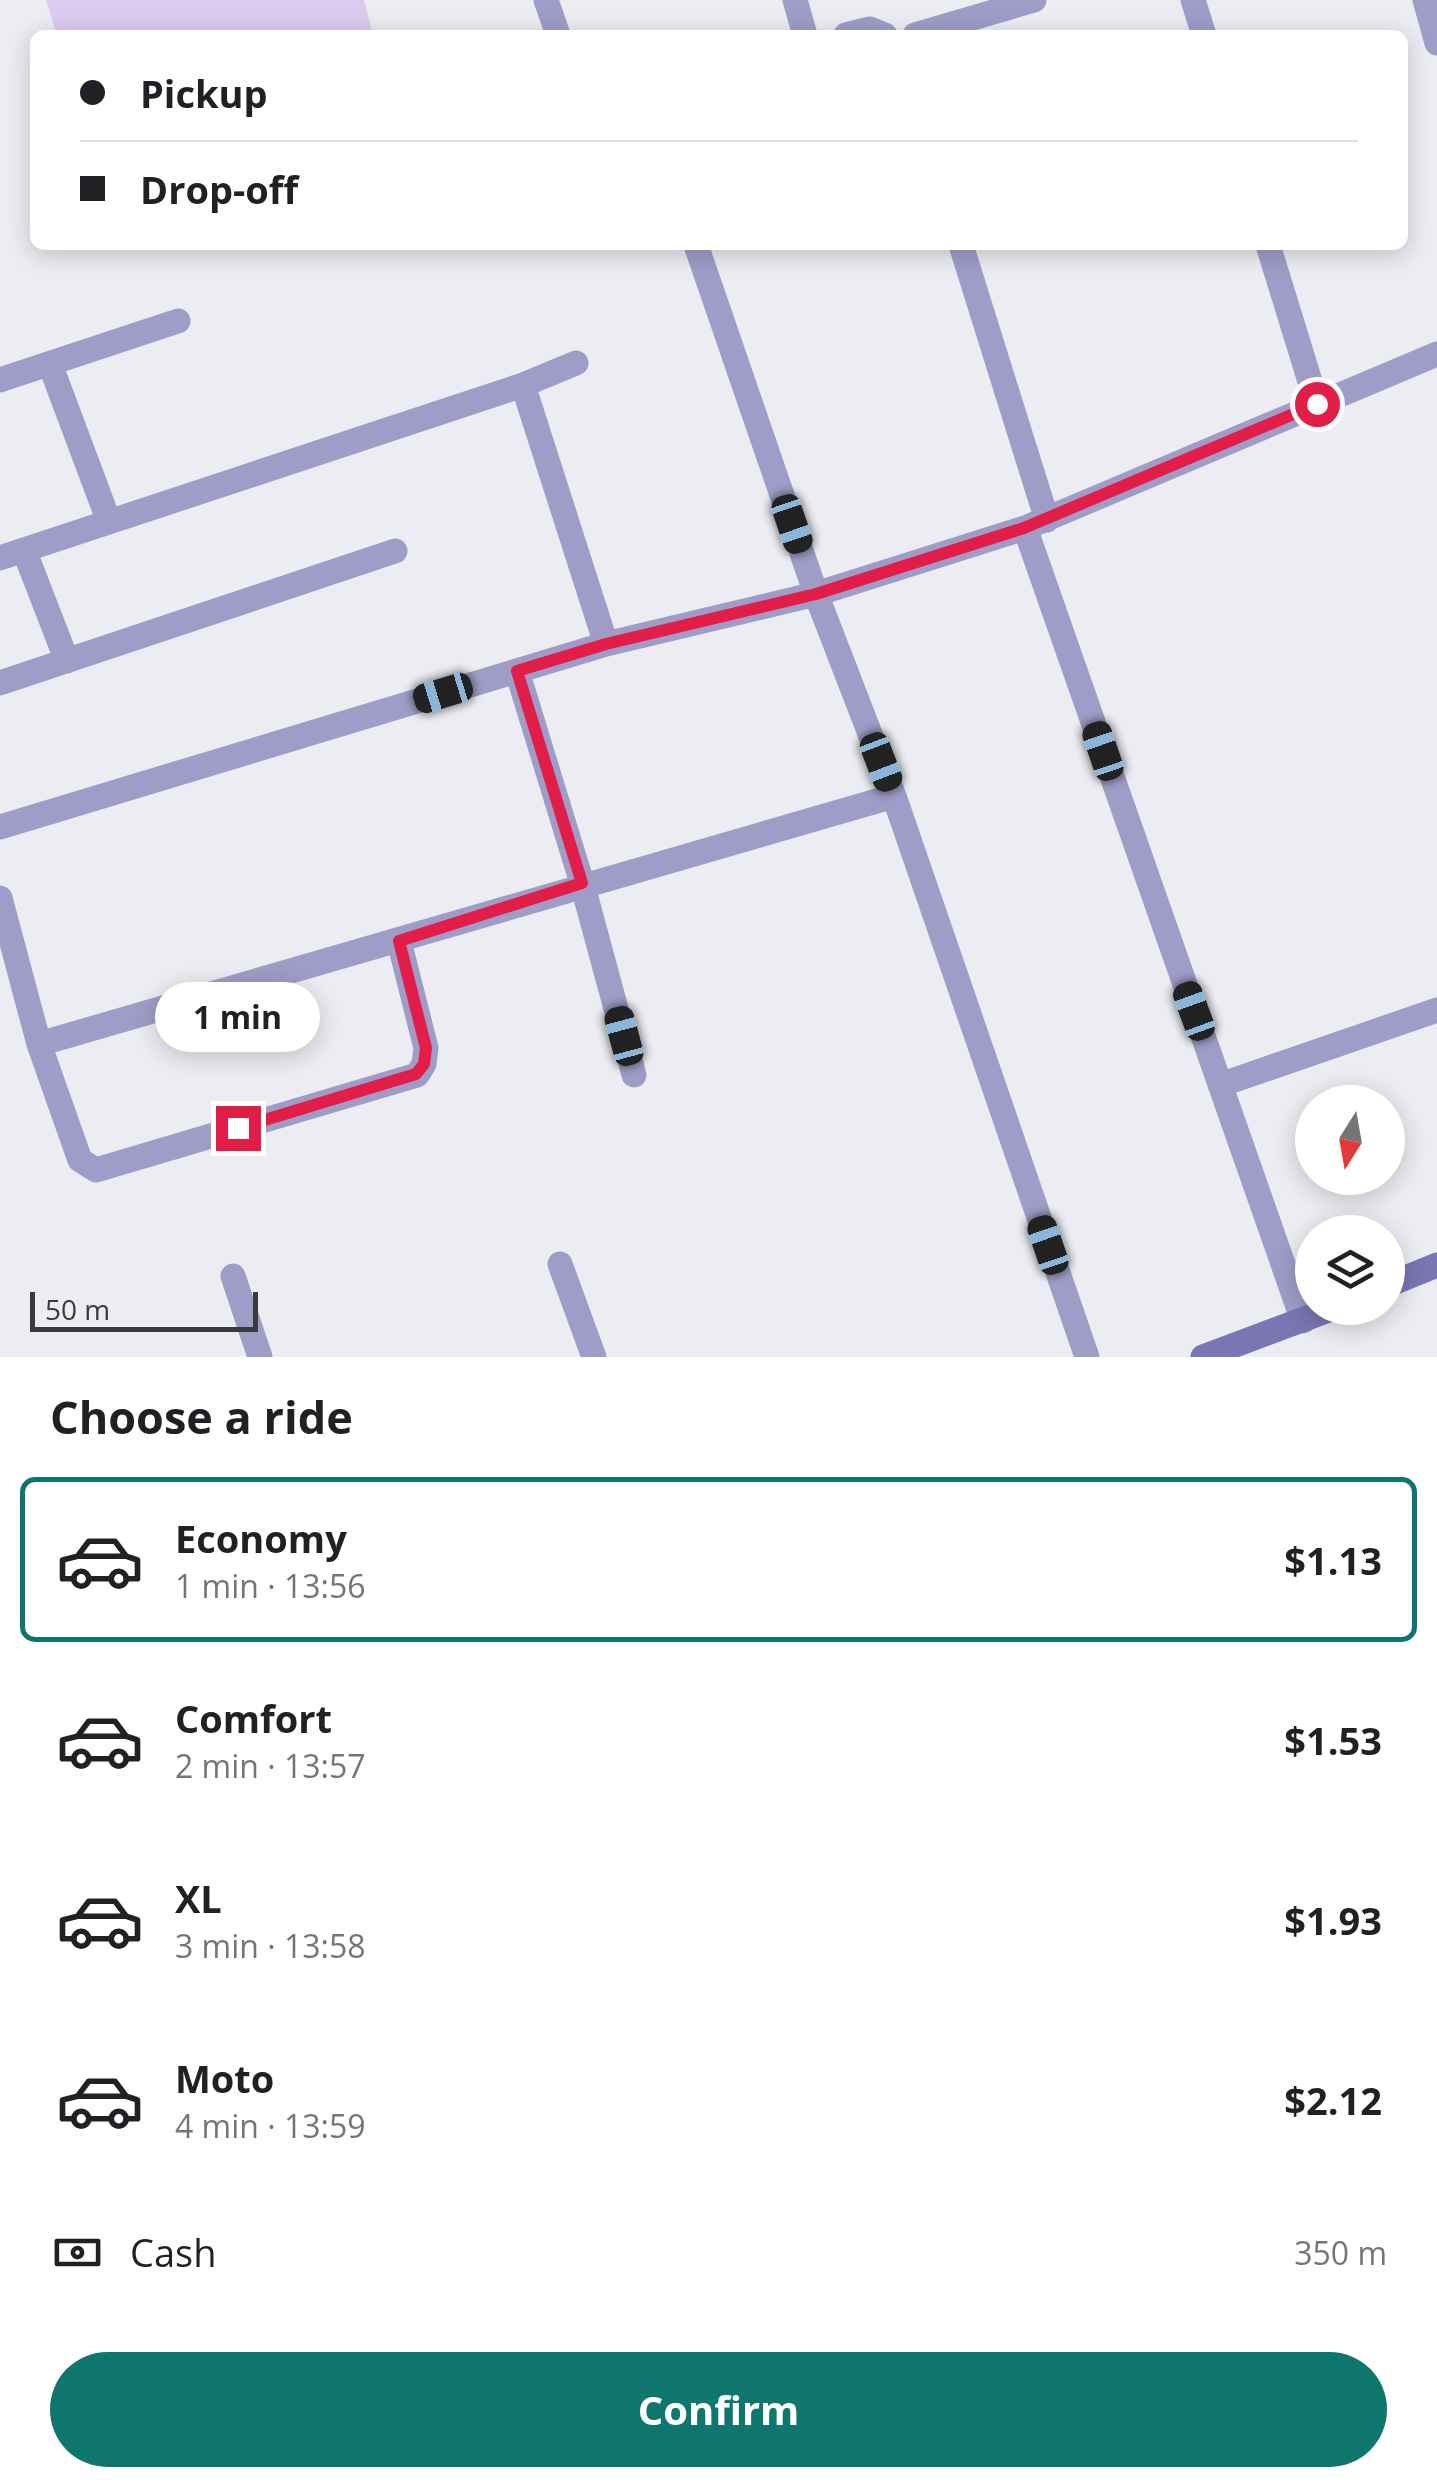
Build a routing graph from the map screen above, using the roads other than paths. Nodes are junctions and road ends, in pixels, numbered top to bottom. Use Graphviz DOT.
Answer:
graph roads {
  1 [pos="546,0"];
  2 [pos="795,0"];
  3 [pos="1034,0"];
  4 [pos="1193,0"];
  5 [pos="1424,0"];
  6 [pos="556,30"];
  7 [pos="804,30"];
  8 [pos="932,30"];
  9 [pos="1202,30"];
  10 [pos="1437,42"];
  11 [pos="698,250"];
  12 [pos="962,250"];
  13 [pos="1270,250"];
  14 [pos="178,321"];
  15 [pos="1437,354"];
  16 [pos="576,363"];
  17 [pos="50,364"];
  18 [pos="0,380"];
  19 [pos="524,385"];
  20 [pos="1317,404"];
  21 [pos="108,519"];
  22 [pos="1036,524"];
  23 [pos="395,552"];
  24 [pos="12,554"];
  25 [pos="816,594"];
  26 [pos="606,644"];
  27 [pos="67,662"];
  28 [pos="517,671"];
  29 [pos="0,683"];
  30 [pos="894,796"];
  31 [pos="0,827"];
  32 [pos="582,883"];
  33 [pos="0,898"];
  34 [pos="399,941"];
  35 [pos="1437,1010"];
  36 [pos="39,1044"];
  37 [pos="634,1075"];
  38 [pos="1220,1085"];
  39 [pos="560,1264"];
  40 [pos="1437,1265"];
  41 [pos="232,1276"];
  42 [pos="1405,1278"];
  43 [pos="1295,1300"];
  44 [pos="1295,1323"];
  45 [pos="1210,1356"];
  46 [pos="260,1357"];
  47 [pos="594,1357"];
  48 [pos="1087,1357"];
  1 -- 6 [label="street"];
  2 -- 7 [label="street"];
  3 -- 8 [label="street"];
  4 -- 9 [label="street"];
  5 -- 10 [label="street"];
  11 -- 25 [label="street"];
  12 -- 22 [label="street"];
  13 -- 20 [label="street"];
  14 -- 17 [label="street"];
  15 -- 20 [label="street"];
  16 -- 19 [label="street"];
  17 -- 18 [label="street"];
  17 -- 21 [label="street"];
  19 -- 21 [label="street"];
  19 -- 26 [label="street"];
  20 -- 22 [label="street"];
  21 -- 24 [label="street"];
  22 -- 25 [label="street"];
  22 -- 38 [label="street"];
  23 -- 27 [label="street"];
  24 -- 27 [label="street"];
  25 -- 26 [label="street"];
  25 -- 30 [label="street"];
  26 -- 28 [label="street"];
  27 -- 29 [label="street"];
  28 -- 31 [label="street"];
  28 -- 32 [label="street"];
  30 -- 32 [label="street"];
  30 -- 48 [label="street"];
  32 -- 34 [label="street"];
  32 -- 37 [label="street"];
  33 -- 36 [label="street"];
  34 -- 36 [label="street"];
  34 -- 36 [label="street"];
  35 -- 38 [label="street"];
  38 -- 43 [label="street"];
  39 -- 47 [label="street"];
  40 -- 42 [label="main road"];
  41 -- 46 [label="street"];
  44 -- 45 [label="main road"];
}
